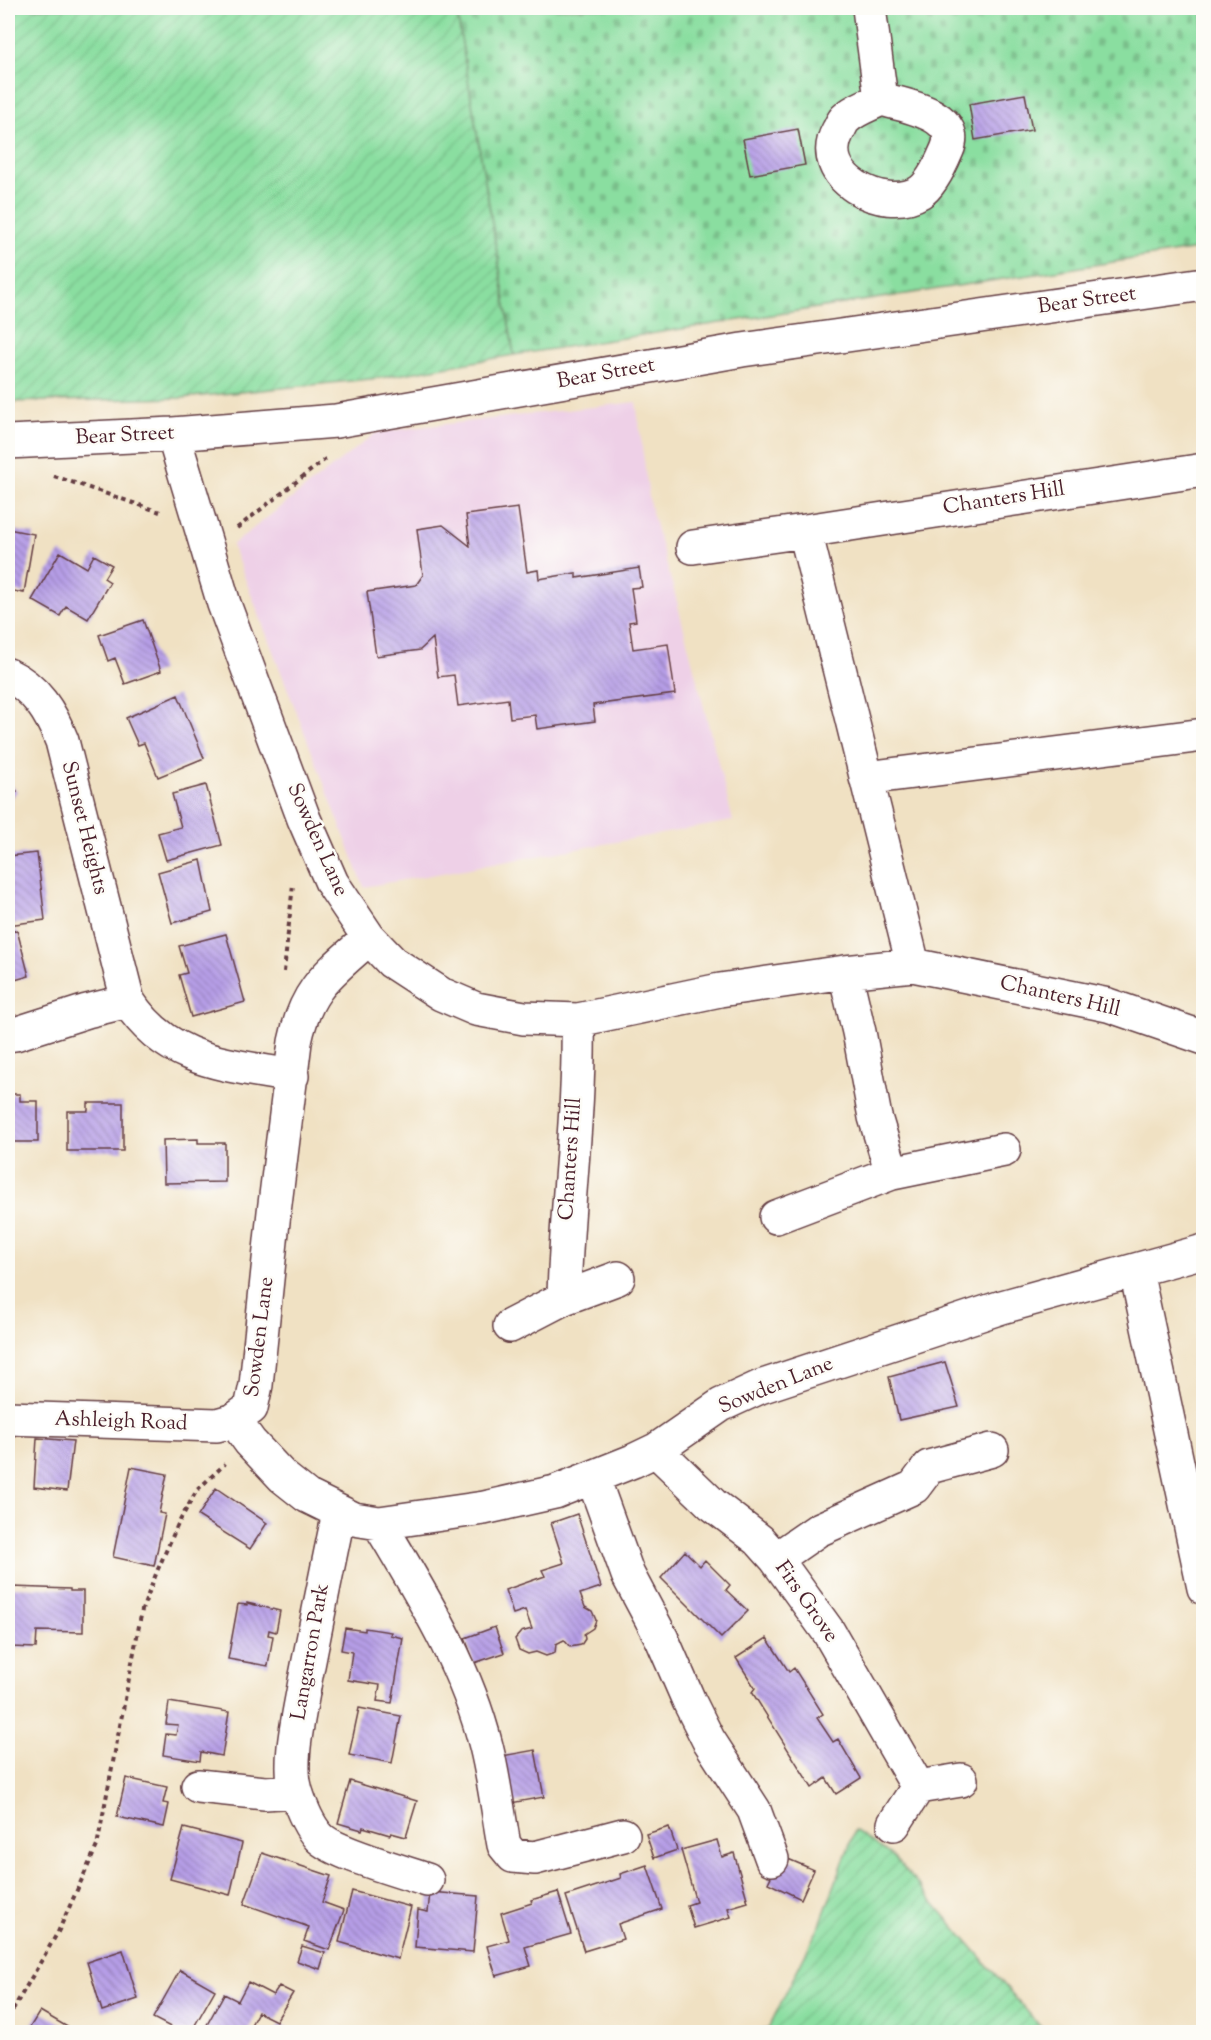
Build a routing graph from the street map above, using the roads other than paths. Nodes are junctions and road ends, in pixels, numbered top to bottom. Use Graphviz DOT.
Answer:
graph roads {
  1 [pos="868,8"];
  2 [pos="880,99"];
  3 [pos="1203,284"];
  4 [pos="173,434"];
  5 [pos="10,442"];
  6 [pos="1203,470"];
  7 [pos="805,531"];
  8 [pos="693,547"];
  9 [pos="8,675"];
  10 [pos="1203,735"];
  11 [pos="866,778"];
  12 [pos="369,938"];
  13 [pos="913,965"];
  14 [pos="845,972"];
  15 [pos="128,1001"];
  16 [pos="578,1020"];
  17 [pos="8,1035"];
  18 [pos="1203,1038"];
  19 [pos="292,1076"];
  20 [pos="1004,1150"];
  21 [pos="892,1173"];
  22 [pos="776,1217"];
  23 [pos="1203,1251"];
  24 [pos="1136,1271"];
  25 [pos="618,1278"];
  26 [pos="564,1298"];
  27 [pos="510,1326"];
  28 [pos="8,1418"];
  29 [pos="242,1431"];
  30 [pos="656,1450"];
  31 [pos="992,1450"];
  32 [pos="592,1478"];
  33 [pos="339,1513"];
  34 [pos="379,1523"];
  35 [pos="776,1559"];
  36 [pos="1203,1588"];
  37 [pos="962,1780"];
  38 [pos="198,1786"];
  39 [pos="918,1787"];
  40 [pos="296,1791"];
  41 [pos="894,1824"];
  42 [pos="623,1835"];
  43 [pos="772,1859"];
  44 [pos="427,1880"];
  1 -- 2 [label="street"];
  3 -- 4 [label="street, Bear Street"];
  4 -- 5 [label="street, Bear Street"];
  4 -- 12 [label="street, Sowden Lane"];
  6 -- 7 [label="street, Chanters Hill"];
  7 -- 8 [label="street, Chanters Hill"];
  7 -- 11 [label="street"];
  9 -- 15 [label="street, Sunset Heights"];
  10 -- 11 [label="street"];
  11 -- 13 [label="street"];
  12 -- 16 [label="street, Chanters Hill"];
  12 -- 19 [label="street, Sowden Lane"];
  13 -- 14 [label="street, Chanters Hill"];
  13 -- 18 [label="street, Chanters Hill"];
  14 -- 16 [label="street, Chanters Hill"];
  14 -- 21 [label="street"];
  15 -- 17 [label="street"];
  15 -- 19 [label="street, Sunset Heights"];
  16 -- 26 [label="street, Chanters Hill"];
  19 -- 29 [label="street, Sowden Lane"];
  20 -- 21 [label="street"];
  21 -- 22 [label="street"];
  23 -- 24 [label="street, Sowden Lane"];
  24 -- 30 [label="street, Sowden Lane"];
  24 -- 36 [label="street"];
  25 -- 26 [label="street"];
  26 -- 27 [label="street"];
  28 -- 29 [label="street, Ashleigh Road"];
  29 -- 33 [label="street, Sowden Lane"];
  30 -- 32 [label="street, Sowden Lane"];
  30 -- 35 [label="street, Firs Grove"];
  31 -- 35 [label="street"];
  32 -- 34 [label="street, Sowden Lane"];
  32 -- 43 [label="street"];
  33 -- 34 [label="street, Sowden Lane"];
  33 -- 40 [label="street, Langarron Park"];
  34 -- 42 [label="street"];
  35 -- 39 [label="street, Firs Grove"];
  37 -- 39 [label="street"];
  38 -- 40 [label="street"];
  39 -- 41 [label="street"];
  40 -- 44 [label="street, Langarron Park"];
}
